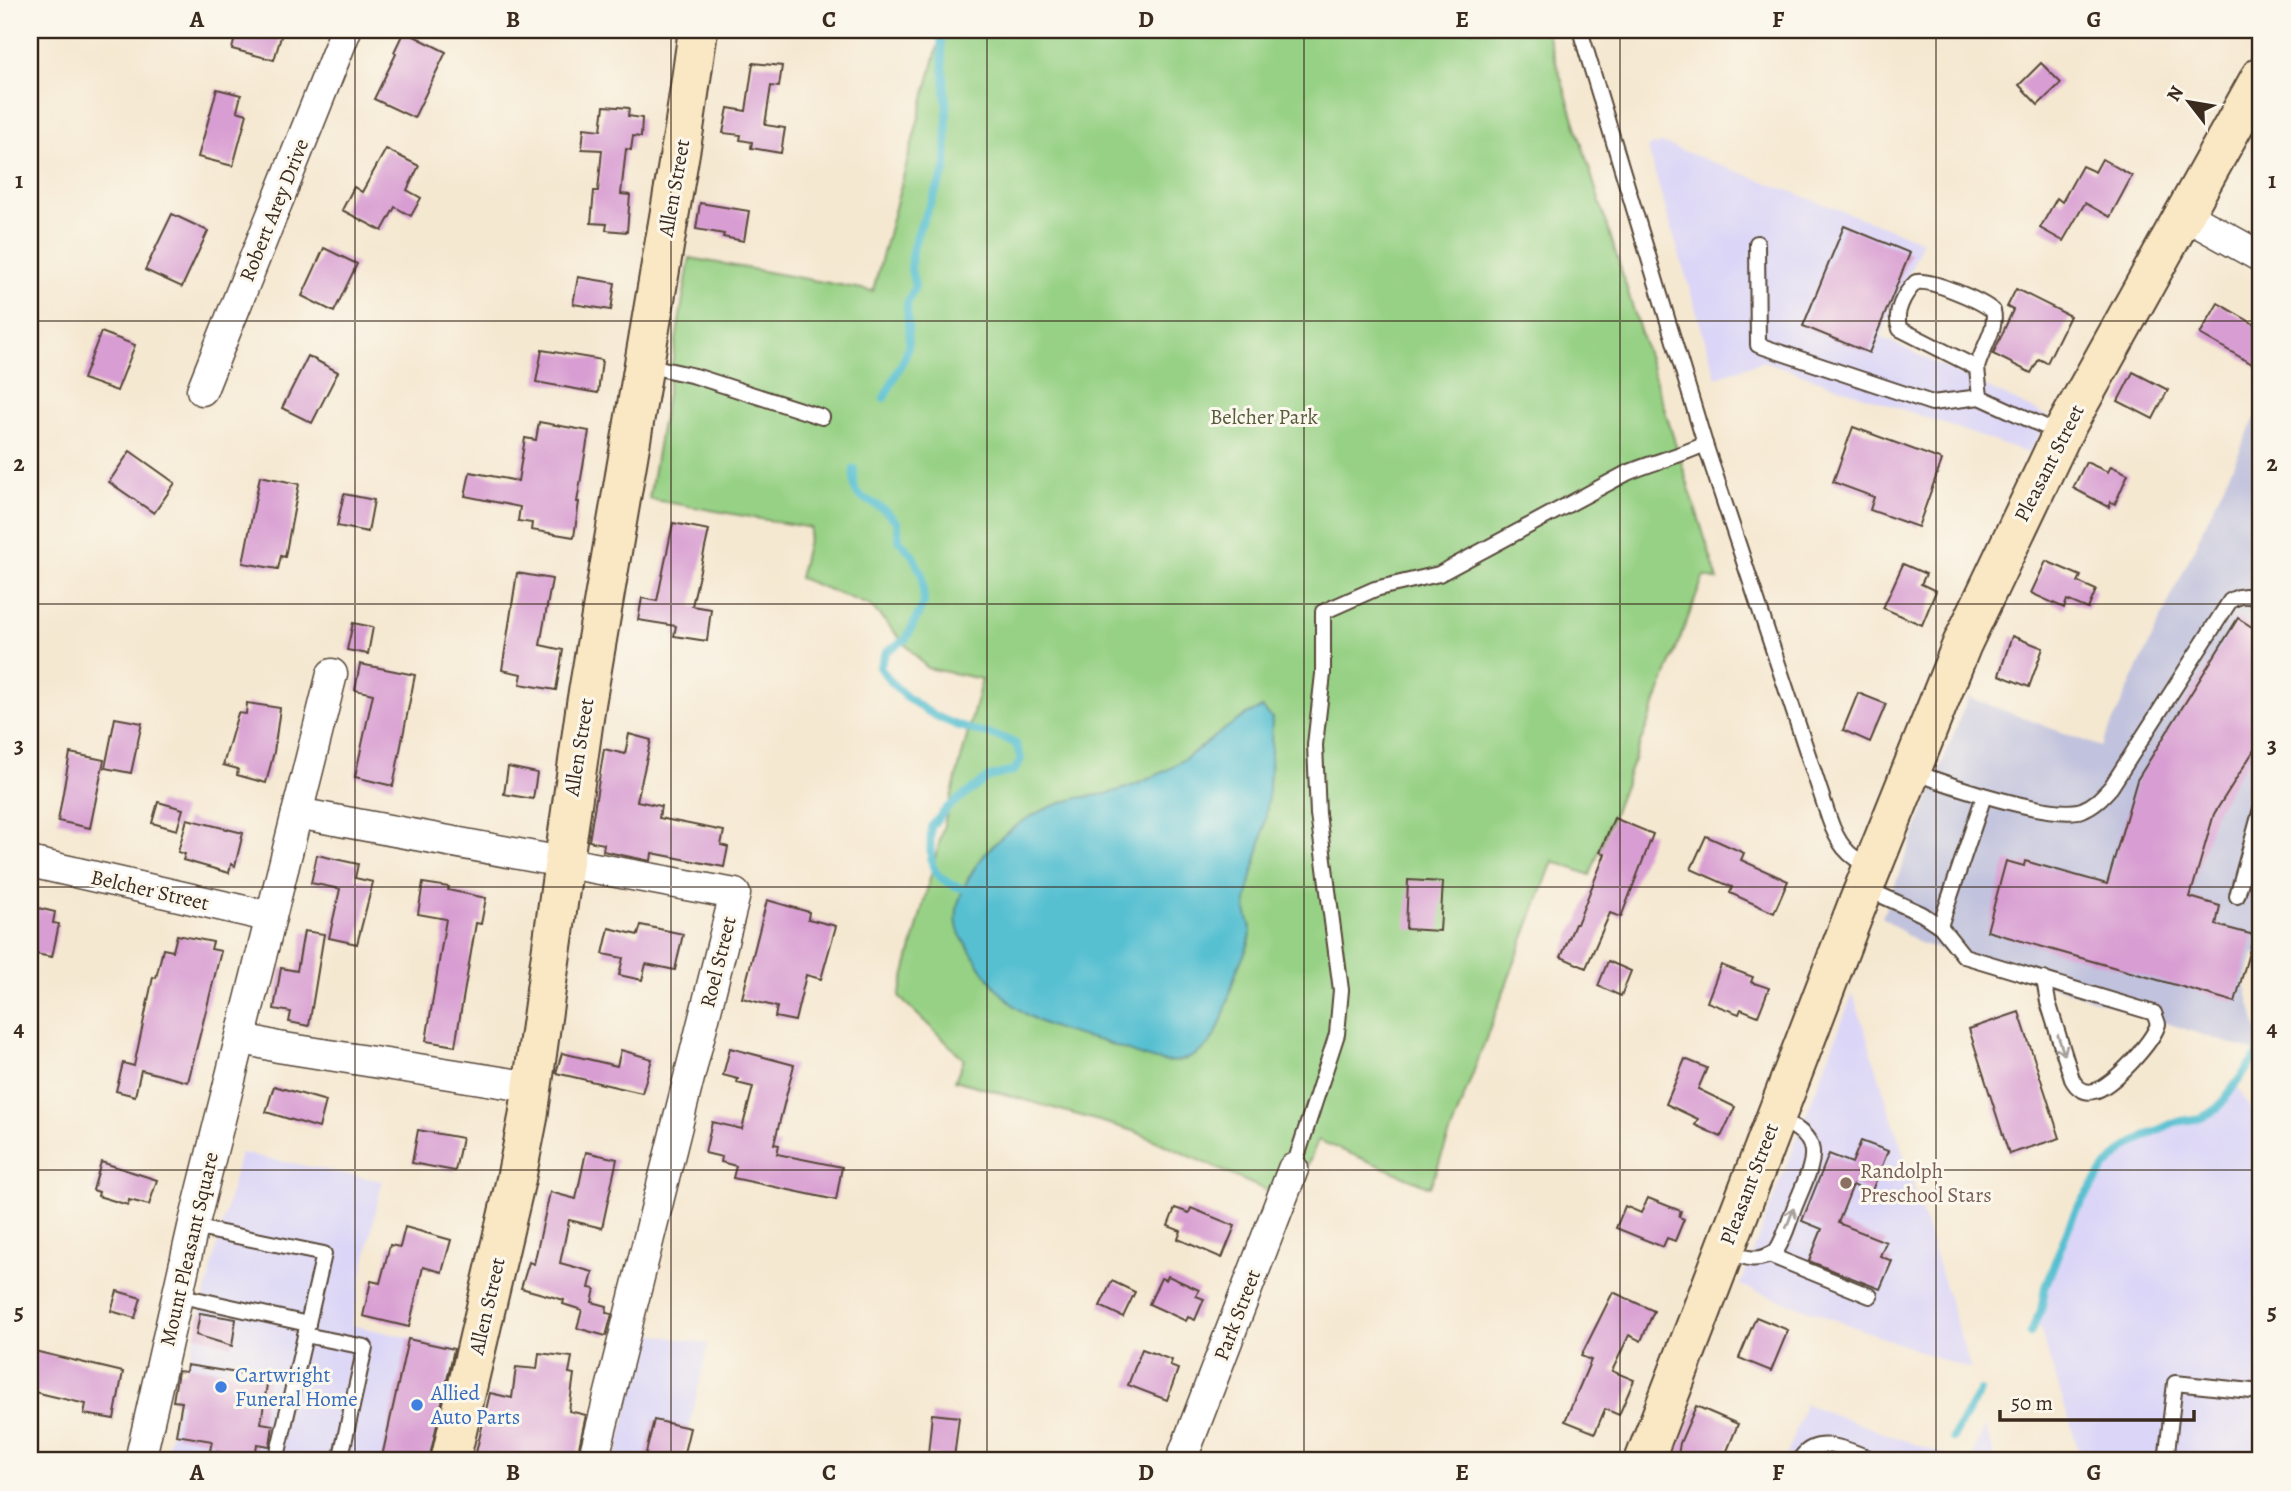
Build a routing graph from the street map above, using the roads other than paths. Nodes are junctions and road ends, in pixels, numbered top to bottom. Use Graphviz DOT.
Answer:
graph roads {
  1 [pos="345,30"];
  2 [pos="698,30"];
  3 [pos="1580,30"];
  4 [pos="2261,76"];
  5 [pos="2183,214"];
  6 [pos="1757,243"];
  7 [pos="2261,257"];
  8 [pos="643,365"];
  9 [pos="1977,368"];
  10 [pos="202,390"];
  11 [pos="1980,397"];
  12 [pos="822,417"];
  13 [pos="2062,434"];
  14 [pos="1705,444"];
  15 [pos="2261,601"];
  16 [pos="332,674"];
  17 [pos="1909,770"];
  18 [pos="1984,796"];
  19 [pos="2261,809"];
  20 [pos="297,813"];
  21 [pos="30,862"];
  22 [pos="563,862"];
  23 [pos="1864,887"];
  24 [pos="2237,896"];
  25 [pos="271,917"];
  26 [pos="1940,926"];
  27 [pos="2044,979"];
  28 [pos="241,1038"];
  29 [pos="533,1087"];
  30 [pos="1775,1118"];
  31 [pos="1293,1169"];
  32 [pos="193,1227"];
  33 [pos="1724,1250"];
  34 [pos="1769,1255"];
  35 [pos="177,1295"];
  36 [pos="1870,1296"];
  37 [pos="306,1329"];
  38 [pos="2261,1392"];
  39 [pos="140,1461"];
  40 [pos="275,1461"];
  41 [pos="340,1461"];
  42 [pos="450,1461"];
  43 [pos="593,1461"];
  44 [pos="1181,1461"];
  45 [pos="1644,1461"];
  46 [pos="1799,1461"];
  47 [pos="1876,1461"];
  48 [pos="2166,1461"];
  1 -- 10 [label="street, Robert Arey Drive"];
  2 -- 8 [label="street, Allen Street"];
  3 -- 14 [label="lane"];
  4 -- 5 [label="street, Pleasant Street"];
  5 -- 7 [label="street"];
  5 -- 13 [label="street, Pleasant Street"];
  6 -- 11 [label="lane"];
  8 -- 12 [label="lane"];
  8 -- 22 [label="street, Allen Street"];
  9 -- 9 [label="lane"];
  9 -- 11 [label="lane"];
  11 -- 13 [label="lane"];
  13 -- 17 [label="street, Pleasant Street"];
  14 -- 23 [label="lane"];
  14 -- 31 [label="lane"];
  15 -- 18 [label="lane"];
  16 -- 20 [label="street, Mount Pleasant Square"];
  17 -- 18 [label="lane"];
  17 -- 23 [label="street, Pleasant Street"];
  18 -- 26 [label="lane"];
  19 -- 24 [label="lane"];
  20 -- 22 [label="street, Roel Street"];
  20 -- 25 [label="street, Mount Pleasant Square"];
  21 -- 25 [label="street, Belcher Street"];
  22 -- 29 [label="street, Allen Street"];
  22 -- 43 [label="street, Roel Street"];
  23 -- 26 [label="lane"];
  23 -- 30 [label="street, Pleasant Street"];
  25 -- 28 [label="street, Mount Pleasant Square"];
  26 -- 27 [label="lane"];
  27 -- 27 [label="lane, one-way"];
  28 -- 29 [label="street"];
  28 -- 32 [label="street, Mount Pleasant Square"];
  29 -- 42 [label="street, Allen Street"];
  30 -- 33 [label="street, Pleasant Street"];
  34 -- 30 [label="lane, one-way"];
  31 -- 44 [label="street, Park Street"];
  32 -- 35 [label="street, Mount Pleasant Square"];
  32 -- 37 [label="lane"];
  33 -- 34 [label="lane"];
  33 -- 45 [label="street, Pleasant Street"];
  34 -- 36 [label="lane"];
  35 -- 37 [label="lane"];
  35 -- 39 [label="street, Mount Pleasant Square"];
  37 -- 40 [label="lane"];
  37 -- 41 [label="lane"];
  38 -- 48 [label="lane"];
  46 -- 47 [label="lane"];
}
